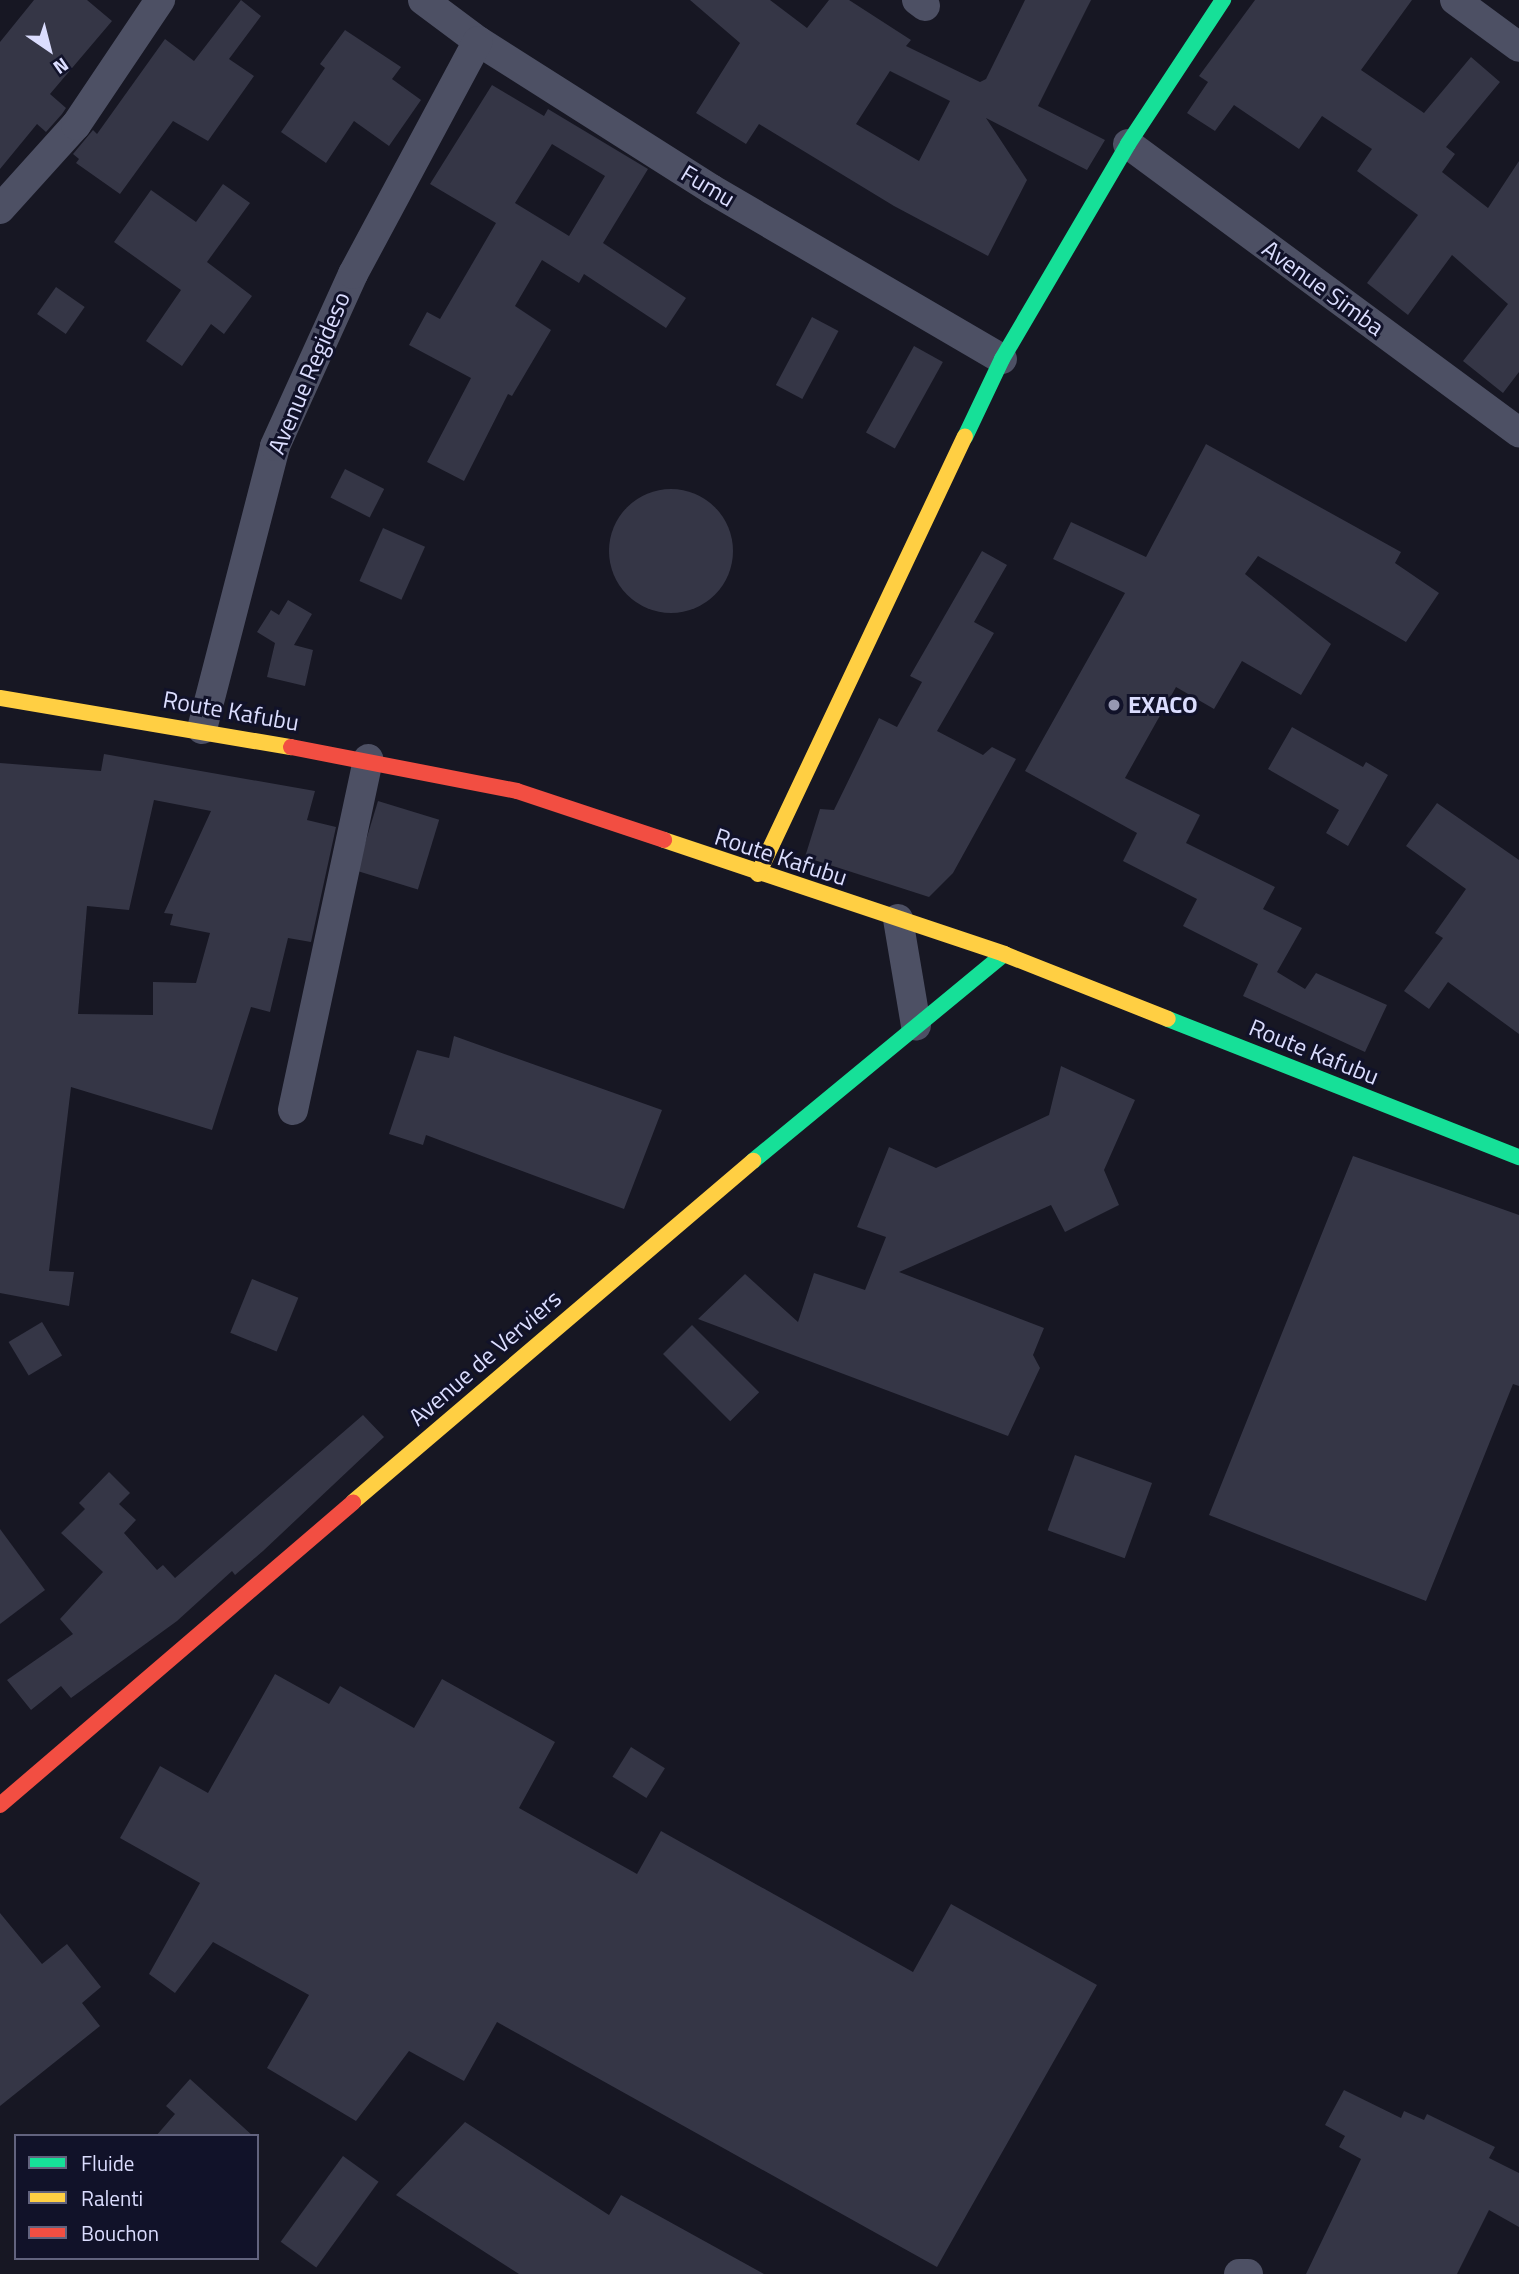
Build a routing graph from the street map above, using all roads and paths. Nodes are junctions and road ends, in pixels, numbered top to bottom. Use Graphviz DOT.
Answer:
graph roads {
  1 [pos="160,0"];
  2 [pos="423,0"];
  3 [pos="1223,0"];
  4 [pos="1455,0"];
  5 [pos="478,41"];
  6 [pos="1519,47"];
  7 [pos="1128,144"];
  8 [pos="0,209"];
  9 [pos="1002,359"];
  10 [pos="1519,432"];
  11 [pos="0,698"];
  12 [pos="202,729"];
  13 [pos="368,759"];
  14 [pos="758,874"];
  15 [pos="898,919"];
  16 [pos="1004,954"];
  17 [pos="916,1025"];
  18 [pos="293,1110"];
  19 [pos="1519,1157"];
  20 [pos="0,1805"];
  21 [pos="1239,2274"];
  22 [pos="1248,2274"];
  1 -- 8 [label="street"];
  2 -- 5 [label="street, Fumu"];
  3 -- 7 [label="street"];
  4 -- 6 [label="street"];
  5 -- 9 [label="street, Fumu"];
  5 -- 12 [label="street, Avenue Regideso"];
  7 -- 9 [label="street"];
  7 -- 10 [label="street, Avenue Simba"];
  9 -- 14 [label="street"];
  11 -- 12 [label="street, Route Kafubu"];
  12 -- 13 [label="street, Route Kafubu"];
  13 -- 14 [label="street, Route Kafubu"];
  13 -- 18 [label="street"];
  14 -- 15 [label="street, Route Kafubu"];
  15 -- 16 [label="street, Route Kafubu"];
  15 -- 17 [label="street"];
  16 -- 17 [label="street, Avenue de Verviers"];
  16 -- 19 [label="street, Route Kafubu"];
  17 -- 20 [label="street, Avenue de Verviers"];
  21 -- 22 [label="street"];
}
